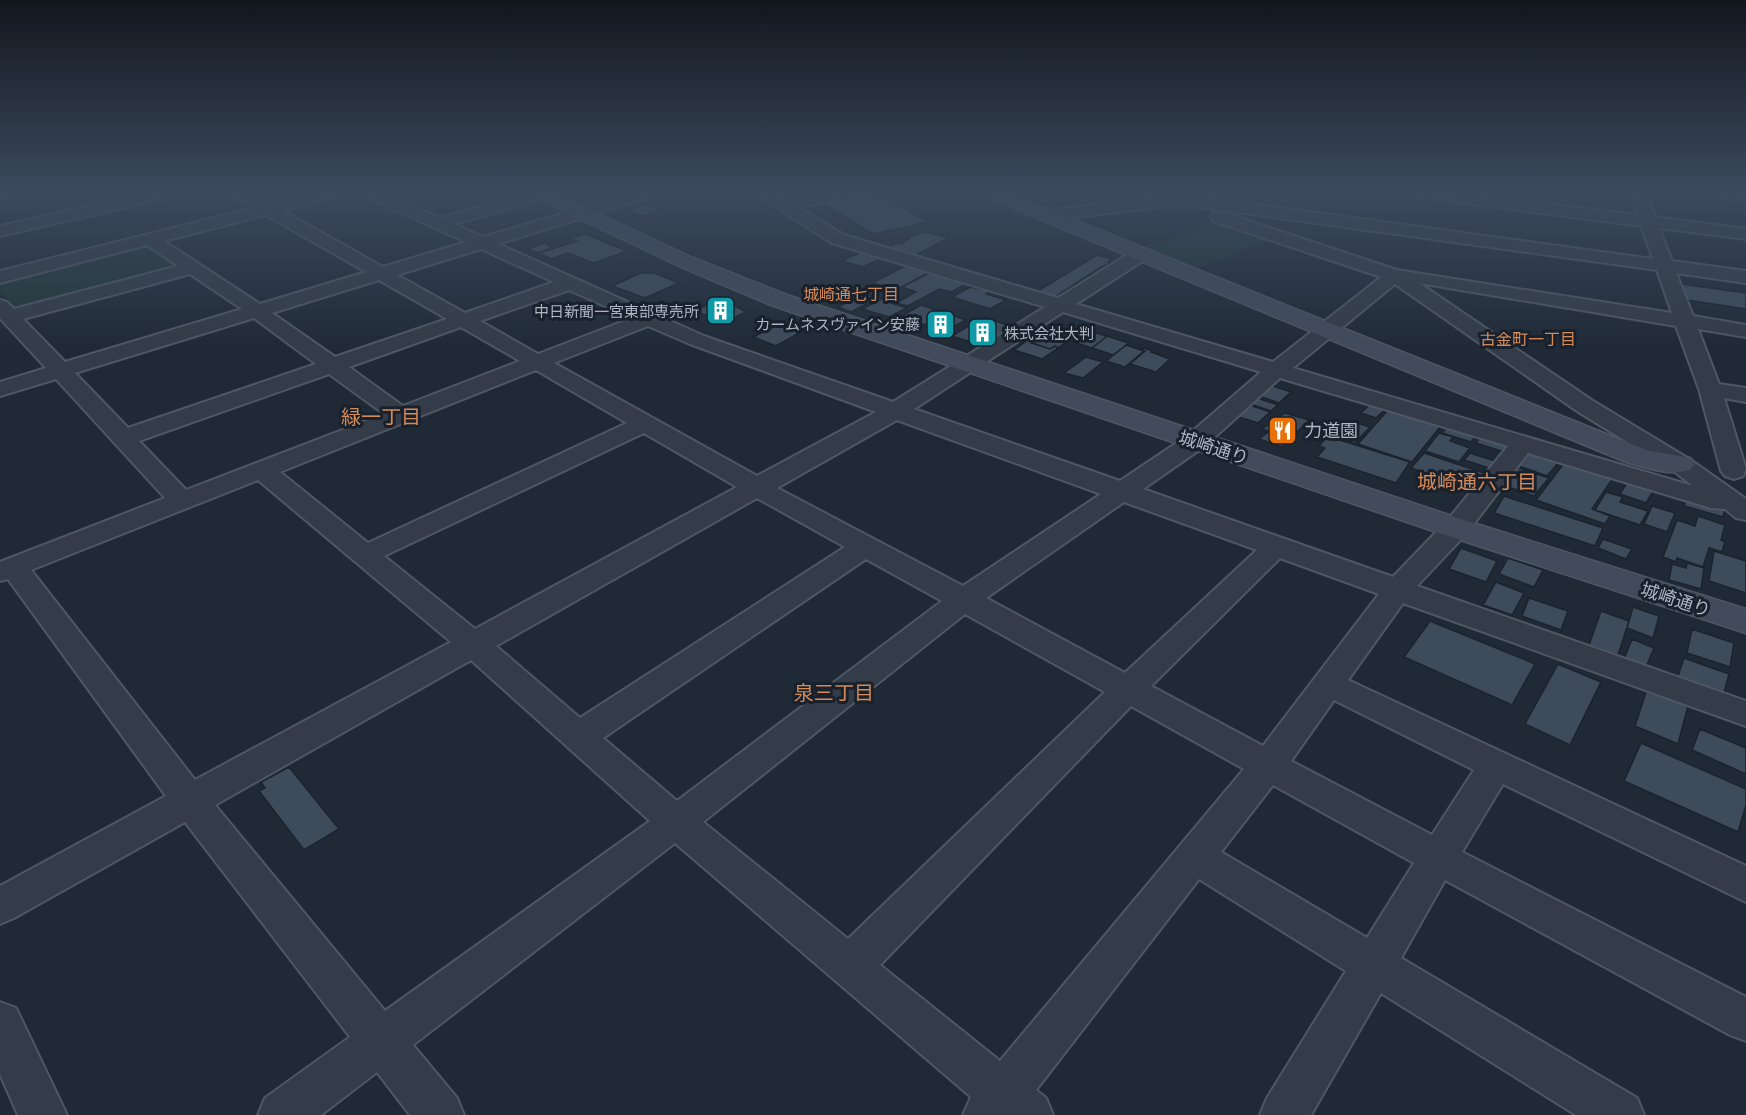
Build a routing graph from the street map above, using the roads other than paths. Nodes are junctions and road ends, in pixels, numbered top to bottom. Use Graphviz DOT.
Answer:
graph roads {
  1 [pos="134,243"];
  2 [pos="156,243"];
  3 [pos="328,243"];
  4 [pos="480,243"];
  5 [pos="645,243"];
  6 [pos="852,243"];
  7 [pos="1115,243"];
  8 [pos="1298,243"];
  9 [pos="1347,243"];
  10 [pos="1422,243"];
  11 [pos="1502,243"];
  12 [pos="1657,243"];
  13 [pos="1141,254"];
  14 [pos="1666,266"];
  15 [pos="191,268"];
  16 [pos="380,273"];
  17 [pos="1395,275"];
  18 [pos="0,277"];
  19 [pos="1418,277"];
  20 [pos="1746,277"];
  21 [pos="570,283"];
  22 [pos="1060,304"];
  23 [pos="5,311"];
  24 [pos="257,311"];
  25 [pos="650,318"];
  26 [pos="462,319"];
  27 [pos="1685,322"];
  28 [pos="1325,330"];
  29 [pos="1746,331"];
  30 [pos="538,363"];
  31 [pos="967,364"];
  32 [pos="332,365"];
  33 [pos="61,371"];
  34 [pos="1275,371"];
  35 [pos="2,385"];
  36 [pos="1710,389"];
  37 [pos="1746,395"];
  38 [pos="895,411"];
  39 [pos="402,416"];
  40 [pos="646,423"];
  41 [pos="123,438"];
  42 [pos="1196,441"];
  43 [pos="1524,442"];
  44 [pos="1680,464"];
  45 [pos="262,471"];
  46 [pos="1740,472"];
  47 [pos="758,488"];
  48 [pos="1124,491"];
  49 [pos="182,501"];
  50 [pos="1744,510"];
  51 [pos="1456,528"];
  52 [pos="1276,546"];
  53 [pos="865,547"];
  54 [pos="364,555"];
  55 [pos="7,570"];
  56 [pos="1398,589"];
  57 [pos="963,600"];
  58 [pos="1746,621"];
  59 [pos="473,644"];
  60 [pos="1329,684"];
  61 [pos="1128,689"];
  62 [pos="1746,714"];
  63 [pos="579,737"];
  64 [pos="1268,765"];
  65 [pos="1496,765"];
  66 [pos="189,800"];
  67 [pos="676,822"];
  68 [pos="1194,856"];
  69 [pos="1439,858"];
  70 [pos="1746,885"];
  71 [pos="0,906"];
  72 [pos="1374,965"];
  73 [pos="849,967"];
  74 [pos="1746,1020"];
  75 [pos="0,1023"];
  76 [pos="382,1039"];
  77 [pos="1007,1108"];
  78 [pos="43,1115"];
  79 [pos="282,1115"];
  80 [pos="440,1115"];
  81 [pos="1284,1115"];
  82 [pos="1620,1115"];
  1 -- 18 [label="street"];
  2 -- 15 [label="street"];
  3 -- 16 [label="street"];
  4 -- 16 [label="street"];
  4 -- 21 [label="street"];
  5 -- 31 [label="street, 城崎通り"];
  6 -- 22 [label="street"];
  7 -- 13 [label="street"];
  8 -- 17 [label="street"];
  9 -- 17 [label="street"];
  10 -- 19 [label="street"];
  11 -- 14 [label="street"];
  12 -- 14 [label="street"];
  13 -- 22 [label="street"];
  13 -- 28 [label="street"];
  14 -- 20 [label="street"];
  14 -- 27 [label="street"];
  15 -- 23 [label="street"];
  15 -- 24 [label="street"];
  16 -- 24 [label="street"];
  16 -- 26 [label="street"];
  17 -- 19 [label="street"];
  17 -- 28 [label="street"];
  17 -- 44 [label="street"];
  19 -- 27 [label="street"];
  21 -- 25 [label="street"];
  21 -- 26 [label="street"];
  22 -- 31 [label="street"];
  22 -- 34 [label="street"];
  23 -- 33 [label="street"];
  24 -- 32 [label="street"];
  24 -- 33 [label="street"];
  25 -- 30 [label="street"];
  25 -- 38 [label="street"];
  26 -- 30 [label="street"];
  26 -- 32 [label="street"];
  27 -- 29 [label="street"];
  27 -- 36 [label="street"];
  28 -- 34 [label="street"];
  28 -- 44 [label="street"];
  30 -- 39 [label="street"];
  30 -- 40 [label="street"];
  31 -- 38 [label="street"];
  31 -- 42 [label="street, 城崎通り"];
  32 -- 39 [label="street"];
  32 -- 41 [label="street"];
  33 -- 35 [label="street"];
  33 -- 41 [label="street"];
  34 -- 42 [label="street"];
  34 -- 43 [label="street"];
  36 -- 37 [label="street"];
  36 -- 46 [label="street"];
  38 -- 47 [label="street"];
  38 -- 48 [label="street"];
  39 -- 45 [label="street"];
  40 -- 47 [label="street"];
  40 -- 54 [label="street"];
  41 -- 49 [label="street"];
  42 -- 48 [label="street"];
  42 -- 51 [label="street, 城崎通り"];
  43 -- 50 [label="street"];
  43 -- 51 [label="street"];
  44 -- 46 [label="street"];
  44 -- 50 [label="street"];
  45 -- 49 [label="street"];
  45 -- 54 [label="street"];
  47 -- 53 [label="street"];
  47 -- 59 [label="street"];
  48 -- 52 [label="street"];
  48 -- 57 [label="street"];
  49 -- 55 [label="street"];
  51 -- 56 [label="street"];
  51 -- 58 [label="street, 城崎通り"];
  52 -- 56 [label="street"];
  52 -- 61 [label="street"];
  53 -- 57 [label="street"];
  53 -- 63 [label="street"];
  54 -- 59 [label="street"];
  55 -- 66 [label="street"];
  56 -- 60 [label="street"];
  56 -- 62 [label="street"];
  57 -- 61 [label="street"];
  57 -- 67 [label="street"];
  59 -- 63 [label="street"];
  59 -- 66 [label="street"];
  60 -- 64 [label="street"];
  60 -- 65 [label="street"];
  61 -- 64 [label="street"];
  61 -- 73 [label="street"];
  63 -- 67 [label="street"];
  64 -- 68 [label="street"];
  64 -- 69 [label="street"];
  65 -- 69 [label="street"];
  65 -- 70 [label="street"];
  66 -- 71 [label="street"];
  66 -- 76 [label="street"];
  67 -- 73 [label="street"];
  67 -- 76 [label="street"];
  68 -- 72 [label="street"];
  68 -- 77 [label="street"];
  69 -- 72 [label="street"];
  69 -- 74 [label="street"];
  72 -- 81 [label="street"];
  72 -- 82 [label="street"];
  73 -- 77 [label="street"];
  75 -- 78 [label="street"];
  76 -- 79 [label="street"];
  76 -- 80 [label="street"];
}
